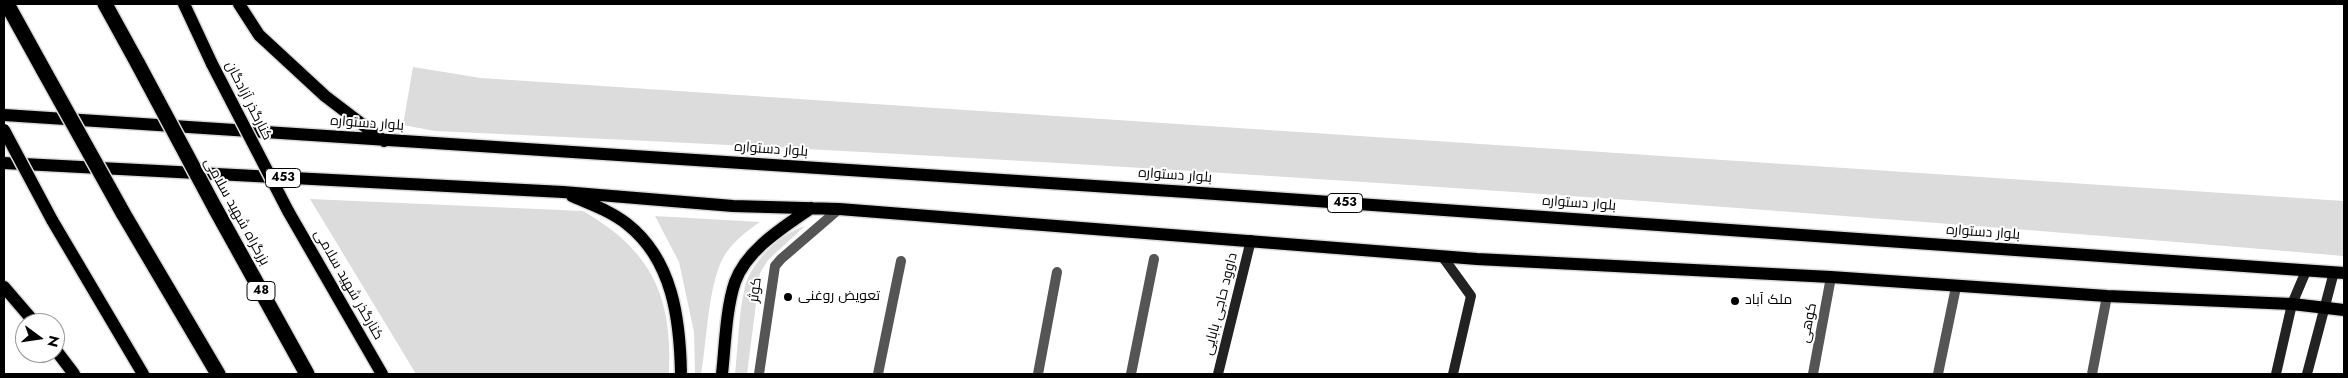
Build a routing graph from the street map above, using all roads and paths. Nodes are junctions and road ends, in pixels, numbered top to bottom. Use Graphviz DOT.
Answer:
graph roads {
  1 [pos="7,4"];
  2 [pos="184,4"];
  3 [pos="239,4"];
  4 [pos="108,8"];
  5 [pos="4,115"];
  6 [pos="4,130"];
  7 [pos="384,141"];
  8 [pos="4,162"];
  9 [pos="562,192"];
  10 [pos="811,208"];
  11 [pos="839,209"];
  12 [pos="288,211"];
  13 [pos="1251,240"];
  14 [pos="1442,256"];
  15 [pos="1154,259"];
  16 [pos="901,261"];
  17 [pos="2306,270"];
  18 [pos="1057,272"];
  19 [pos="2339,273"];
  20 [pos="1831,277"];
  21 [pos="4,287"];
  22 [pos="1956,287"];
  23 [pos="2107,296"];
  24 [pos="2292,304"];
  25 [pos="2325,308"];
  26 [pos="2344,310"];
  27 [pos="26,313"];
  28 [pos="65,363"];
  29 [pos="74,374"];
  30 [pos="143,374"];
  31 [pos="218,374"];
  32 [pos="308,374"];
  33 [pos="382,374"];
  34 [pos="680,374"];
  35 [pos="722,374"];
  36 [pos="759,374"];
  37 [pos="878,374"];
  38 [pos="1038,374"];
  39 [pos="1131,374"];
  40 [pos="1218,374"];
  41 [pos="1453,374"];
  42 [pos="1813,374"];
  43 [pos="1938,374"];
  44 [pos="2092,374"];
  45 [pos="2276,374"];
  46 [pos="2307,374"];
  1 -- 31 [label="highway, bridge"];
  2 -- 12 [label="main road, کنارگذر آزادگان, bridge"];
  3 -- 7 [label="main road"];
  4 -- 32 [label="highway, بزرگراه شهید سلامی / 48, bridge"];
  5 -- 7 [label="main road, بلوار دستواره / 453"];
  6 -- 30 [label="main road, bridge"];
  7 -- 17 [label="main road, بلوار دستواره / 453"];
  8 -- 9 [label="main road, 453"];
  9 -- 10 [label="main road, 453"];
  9 -- 34 [label="main road"];
  10 -- 11 [label="main road, 453"];
  10 -- 35 [label="main road"];
  11 -- 13 [label="main road, 453"];
  11 -- 36 [label="street, کوثر"];
  12 -- 33 [label="main road, کنارگذر شهید سلامی"];
  13 -- 14 [label="main road, 453"];
  13 -- 40 [label="street, داوود حاجی بابایی"];
  14 -- 20 [label="main road, 453"];
  14 -- 41 [label="street"];
  15 -- 39 [label="street"];
  16 -- 37 [label="street"];
  17 -- 19 [label="main road, بلوار دستواره / 453"];
  17 -- 24 [label="street"];
  18 -- 38 [label="street"];
  19 -- 25 [label="street"];
  20 -- 22 [label="main road, 453"];
  20 -- 42 [label="street, کوهی"];
  21 -- 27 [label="main road"];
  22 -- 23 [label="main road, 453"];
  22 -- 43 [label="street"];
  23 -- 24 [label="main road, 453"];
  23 -- 44 [label="street"];
  24 -- 25 [label="main road, 453"];
  24 -- 45 [label="street"];
  25 -- 26 [label="main road, 453"];
  25 -- 46 [label="street"];
  28 -- 29 [label="main road"];
}
